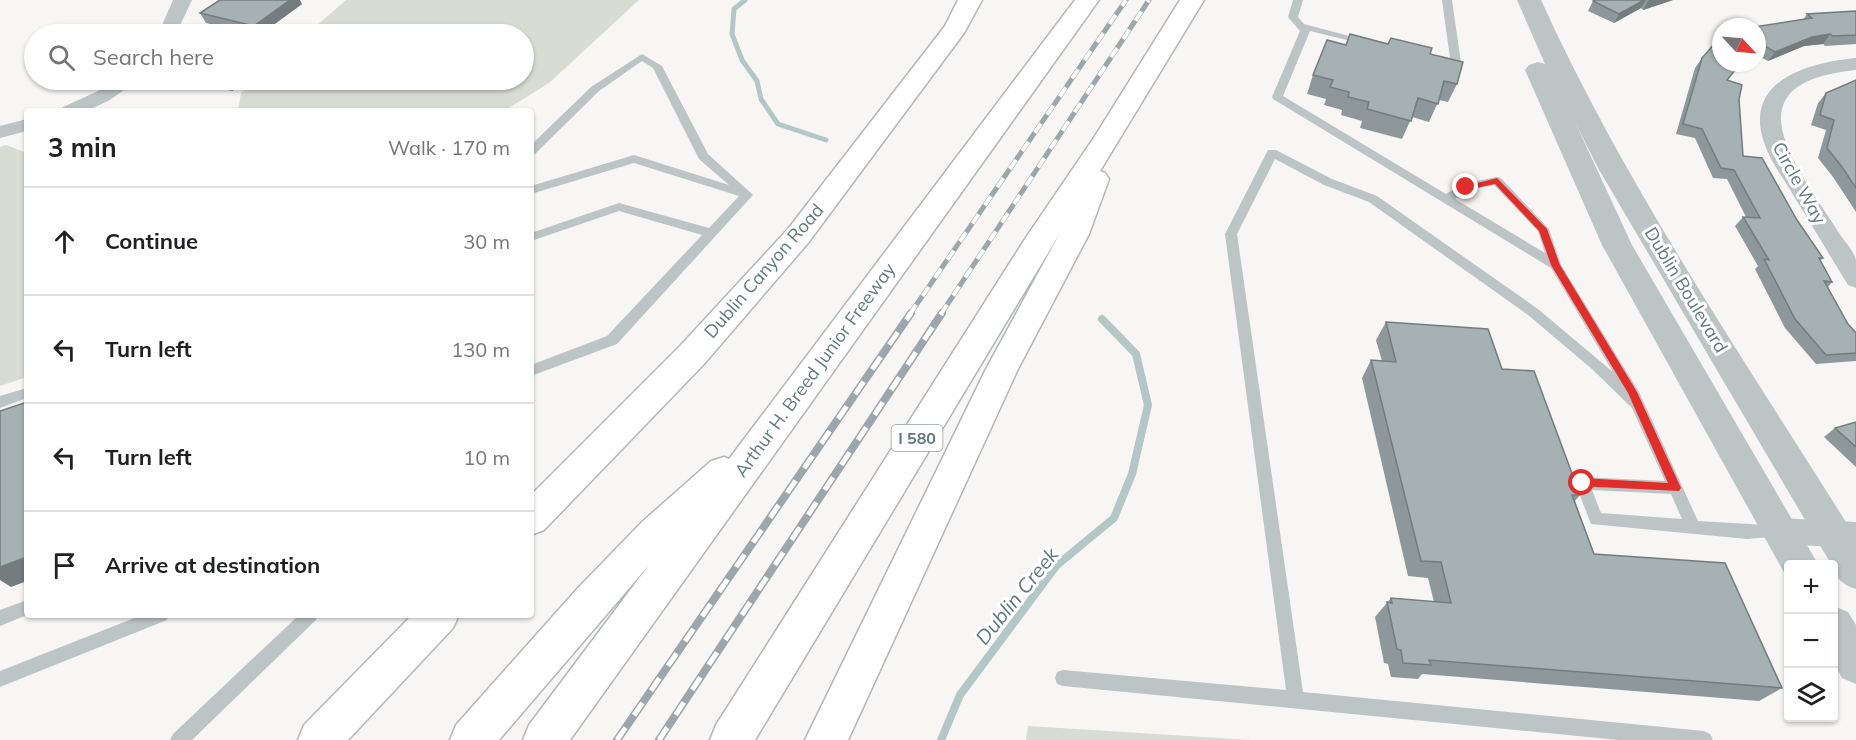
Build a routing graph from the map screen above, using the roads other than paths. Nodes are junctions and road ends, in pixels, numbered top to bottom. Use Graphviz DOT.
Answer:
graph roads {
  1 [pos="183,0"];
  2 [pos="970,0"];
  3 [pos="1087,0"];
  4 [pos="1192,0"];
  5 [pos="1298,0"];
  6 [pos="1447,0"];
  7 [pos="1507,0"];
  8 [pos="1529,0"];
  9 [pos="171,24"];
  10 [pos="1301,26"];
  11 [pos="1378,44"];
  12 [pos="1434,57"];
  13 [pos="1856,64"];
  14 [pos="112,90"];
  15 [pos="77,108"];
  16 [pos="24,126"];
  17 [pos="0,132"];
  18 [pos="1107,139"];
  19 [pos="534,148"];
  20 [pos="534,189"];
  21 [pos="747,195"];
  22 [pos="1447,199"];
  23 [pos="711,233"];
  24 [pos="534,236"];
  25 [pos="1556,265"];
  26 [pos="1856,279"];
  27 [pos="534,370"];
  28 [pos="24,394"];
  29 [pos="0,402"];
  30 [pos="1638,405"];
  31 [pos="763,441"];
  32 [pos="1675,488"];
  33 [pos="534,516"];
  34 [pos="1693,527"];
  35 [pos="1779,531"];
  36 [pos="1845,534"];
  37 [pos="1797,560"];
  38 [pos="1856,572"];
  39 [pos="24,608"];
  40 [pos="0,618"];
  41 [pos="153,618"];
  42 [pos="307,618"];
  43 [pos="436,618"];
  44 [pos="1838,633"];
  45 [pos="1856,664"];
  46 [pos="1063,678"];
  47 [pos="0,679"];
  48 [pos="1296,700"];
  49 [pos="179,740"];
  50 [pos="319,740"];
  51 [pos="471,740"];
  52 [pos="544,740"];
  53 [pos="730,740"];
  54 [pos="826,740"];
  55 [pos="1704,740"];
  1 -- 9 [label="street"];
  2 -- 33 [label="main road, Dublin Canyon Road"];
  3 -- 31 [label="main road, Arthur H. Breed Junior Freeway"];
  4 -- 18 [label="main road, I 580"];
  5 -- 10 [label="lane"];
  6 -- 12 [label="lane"];
  7 -- 35 [label="street, Dublin Boulevard"];
  8 -- 36 [label="street, Dublin Boulevard"];
  10 -- 11 [label="lane"];
  10 -- 22 [label="lane"];
  13 -- 26 [label="street, Circle Way"];
  14 -- 15 [label="street"];
  16 -- 17 [label="street"];
  18 -- 53 [label="main road, I 580"];
  18 -- 54 [label="main road"];
  19 -- 21 [label="lane"];
  20 -- 21 [label="lane"];
  21 -- 23 [label="lane"];
  22 -- 25 [label="lane"];
  22 -- 25 [label="lane"];
  23 -- 24 [label="lane"];
  23 -- 27 [label="lane"];
  25 -- 30 [label="lane"];
  28 -- 29 [label="lane"];
  30 -- 32 [label="lane"];
  30 -- 48 [label="lane"];
  31 -- 51 [label="main road"];
  31 -- 52 [label="main road, Arthur H. Breed Junior Freeway"];
  32 -- 34 [label="lane"];
  32 -- 34 [label="lane"];
  34 -- 35 [label="lane"];
  35 -- 36 [label="street"];
  35 -- 37 [label="street, Dublin Boulevard"];
  36 -- 38 [label="street, Dublin Boulevard"];
  39 -- 40 [label="lane"];
  41 -- 47 [label="lane"];
  42 -- 49 [label="lane"];
  43 -- 50 [label="main road"];
  44 -- 45 [label="street"];
  46 -- 48 [label="lane"];
  48 -- 55 [label="lane"];
}
